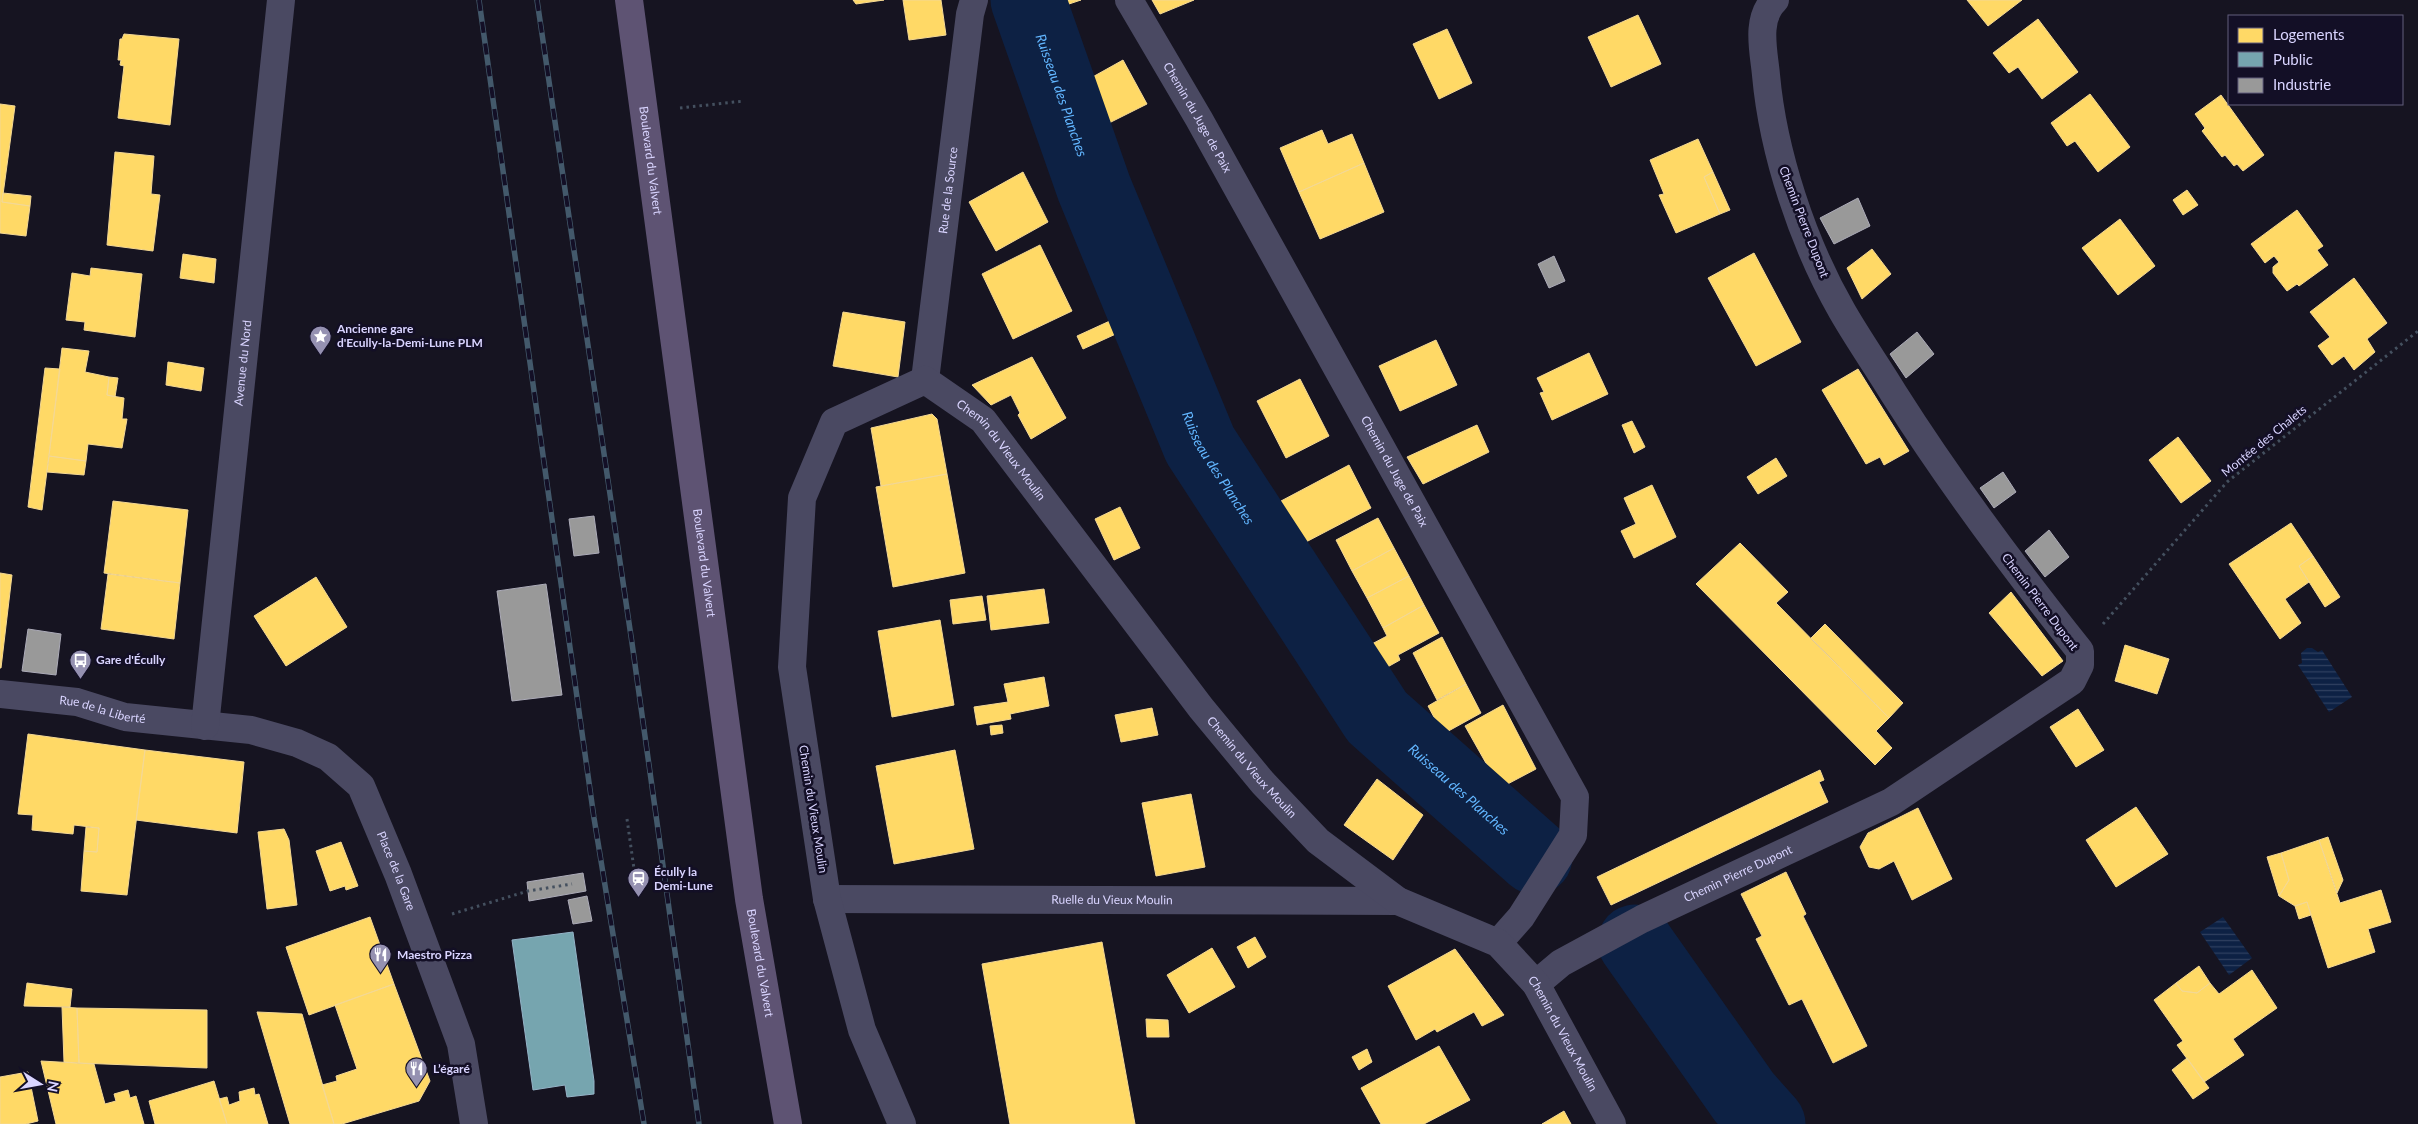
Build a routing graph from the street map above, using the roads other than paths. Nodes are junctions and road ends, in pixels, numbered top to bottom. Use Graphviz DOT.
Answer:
graph roads {
  1 [pos="281,0"];
  2 [pos="629,0"];
  3 [pos="974,0"];
  4 [pos="1129,0"];
  5 [pos="1775,0"];
  6 [pos="925,380"];
  7 [pos="0,694"];
  8 [pos="205,726"];
  9 [pos="827,899"];
  10 [pos="1398,901"];
  11 [pos="1498,943"];
  12 [pos="1536,984"];
  13 [pos="474,1124"];
  14 [pos="788,1124"];
  15 [pos="902,1124"];
  16 [pos="1612,1124"];
  1 -- 8 [label="street, Avenue du Nord"];
  2 -- 14 [label="main road, Boulevard du Valvert"];
  3 -- 6 [label="street, Rue de la Source"];
  4 -- 11 [label="street, Chemin du Juge de Paix"];
  5 -- 12 [label="street, Chemin Pierre Dupont"];
  6 -- 9 [label="street, Chemin du Vieux Moulin"];
  6 -- 10 [label="street, Chemin du Vieux Moulin"];
  7 -- 8 [label="street, Rue de la Liberté"];
  8 -- 13 [label="street, Place de la Gare"];
  9 -- 10 [label="street, Ruelle du Vieux Moulin"];
  9 -- 15 [label="street, Chemin du Vieux Moulin"];
  10 -- 11 [label="street, Chemin du Vieux Moulin"];
  11 -- 12 [label="street, Chemin du Vieux Moulin"];
  12 -- 16 [label="street, Chemin du Vieux Moulin"];
}
